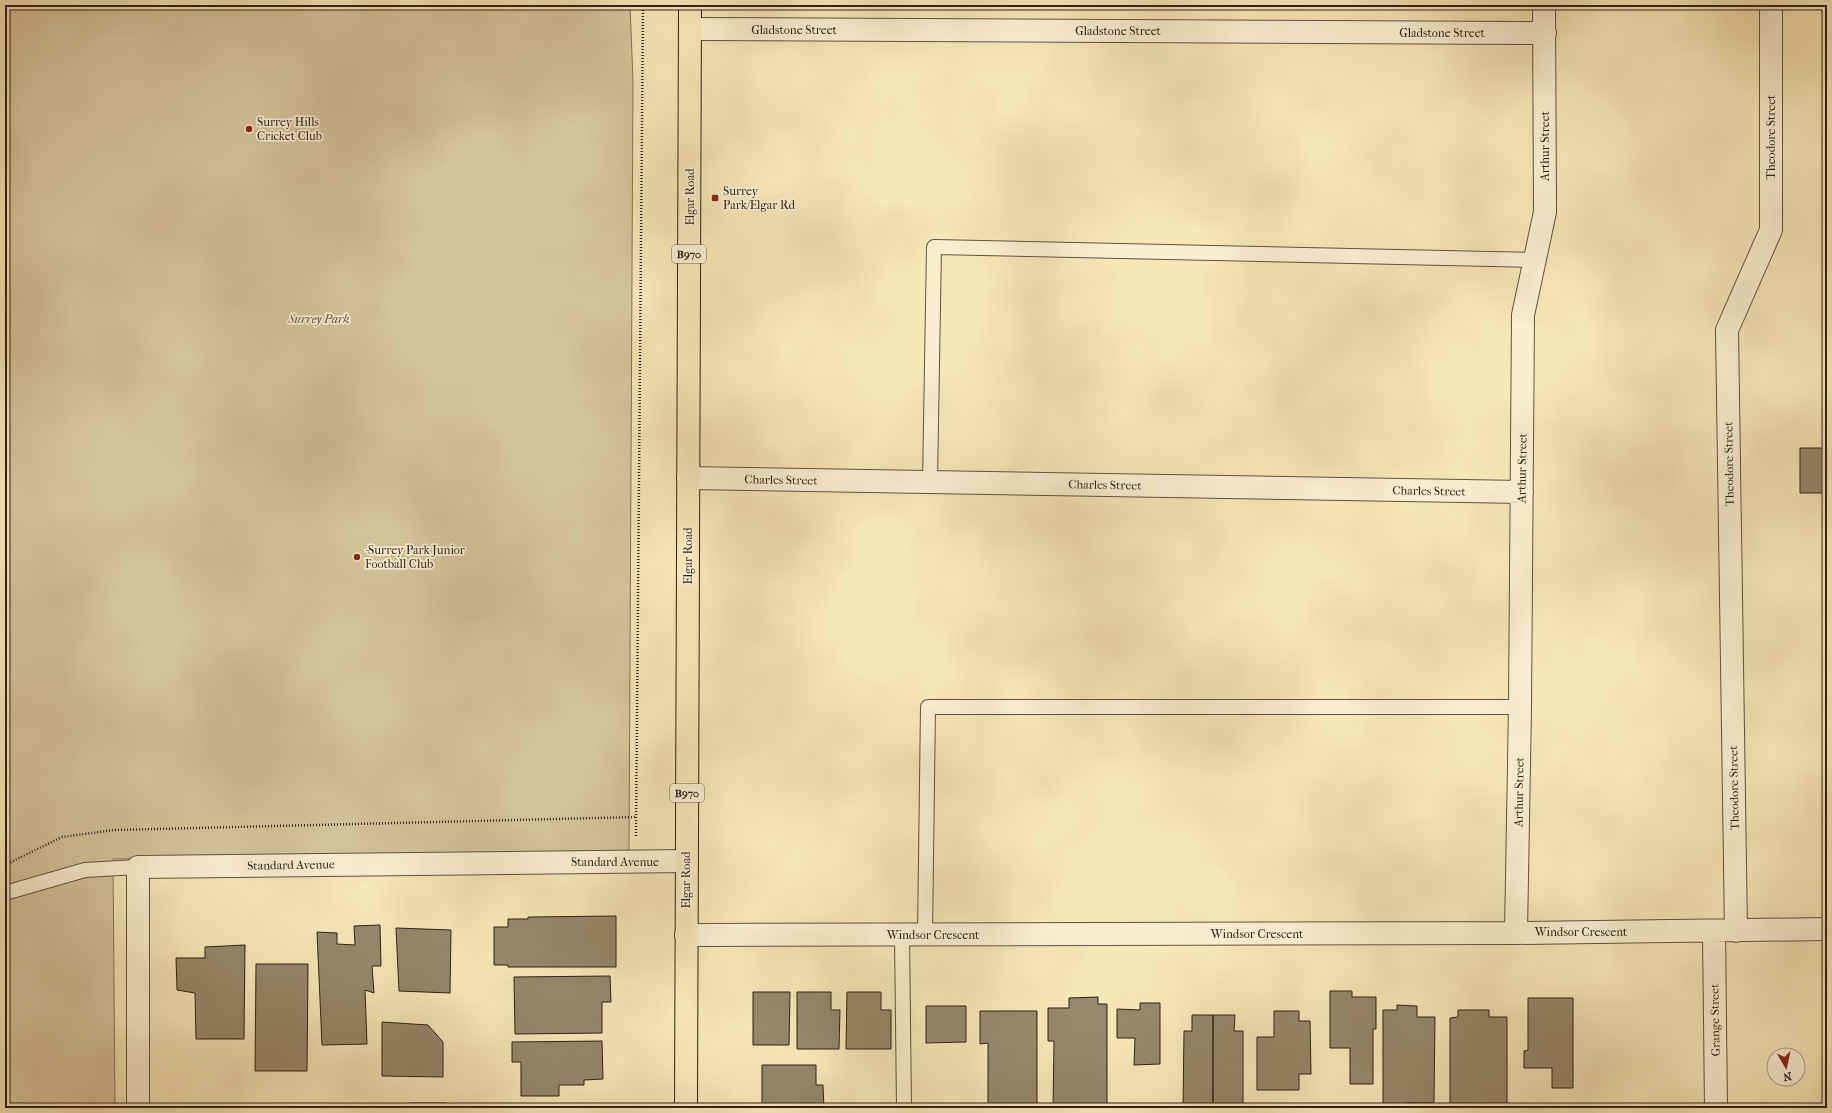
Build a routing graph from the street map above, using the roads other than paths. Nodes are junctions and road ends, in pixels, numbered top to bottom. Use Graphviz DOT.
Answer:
graph roads {
  1 [pos="690,5"];
  2 [pos="1544,5"];
  3 [pos="1771,5"];
  4 [pos="690,29"];
  5 [pos="1545,33"];
  6 [pos="1535,260"];
  7 [pos="688,478"];
  8 [pos="930,482"];
  9 [pos="1522,492"];
  10 [pos="1520,707"];
  11 [pos="686,861"];
  12 [pos="138,866"];
  13 [pos="5,893"];
  14 [pos="1827,929"];
  15 [pos="1736,931"];
  16 [pos="1714,932"];
  17 [pos="1516,933"];
  18 [pos="902,935"];
  19 [pos="925,935"];
  20 [pos="686,936"];
  21 [pos="138,1108"];
  22 [pos="686,1108"];
  23 [pos="904,1108"];
  24 [pos="1716,1108"];
  1 -- 4 [label="main road, Elgar Road / B970"];
  2 -- 5 [label="street, Arthur Street"];
  3 -- 15 [label="street, Theodore Street"];
  4 -- 5 [label="street, Gladstone Street"];
  4 -- 7 [label="main road, Elgar Road / B970"];
  5 -- 6 [label="street, Arthur Street"];
  6 -- 8 [label="lane"];
  6 -- 9 [label="street, Arthur Street"];
  7 -- 8 [label="street, Charles Street"];
  7 -- 11 [label="main road, Elgar Road / B970"];
  8 -- 9 [label="street, Charles Street"];
  9 -- 10 [label="street, Arthur Street"];
  10 -- 17 [label="street, Arthur Street"];
  10 -- 19 [label="lane"];
  11 -- 12 [label="street, Standard Avenue"];
  11 -- 20 [label="main road, Elgar Road / B970"];
  12 -- 13 [label="lane"];
  12 -- 21 [label="street"];
  14 -- 15 [label="street, Windsor Crescent"];
  15 -- 16 [label="street, Windsor Crescent"];
  16 -- 17 [label="street, Windsor Crescent"];
  16 -- 24 [label="street, Grange Street"];
  17 -- 19 [label="street, Windsor Crescent"];
  18 -- 19 [label="street, Windsor Crescent"];
  18 -- 20 [label="street, Windsor Crescent"];
  18 -- 23 [label="lane"];
  20 -- 22 [label="main road, Elgar Road / B970"];
}
